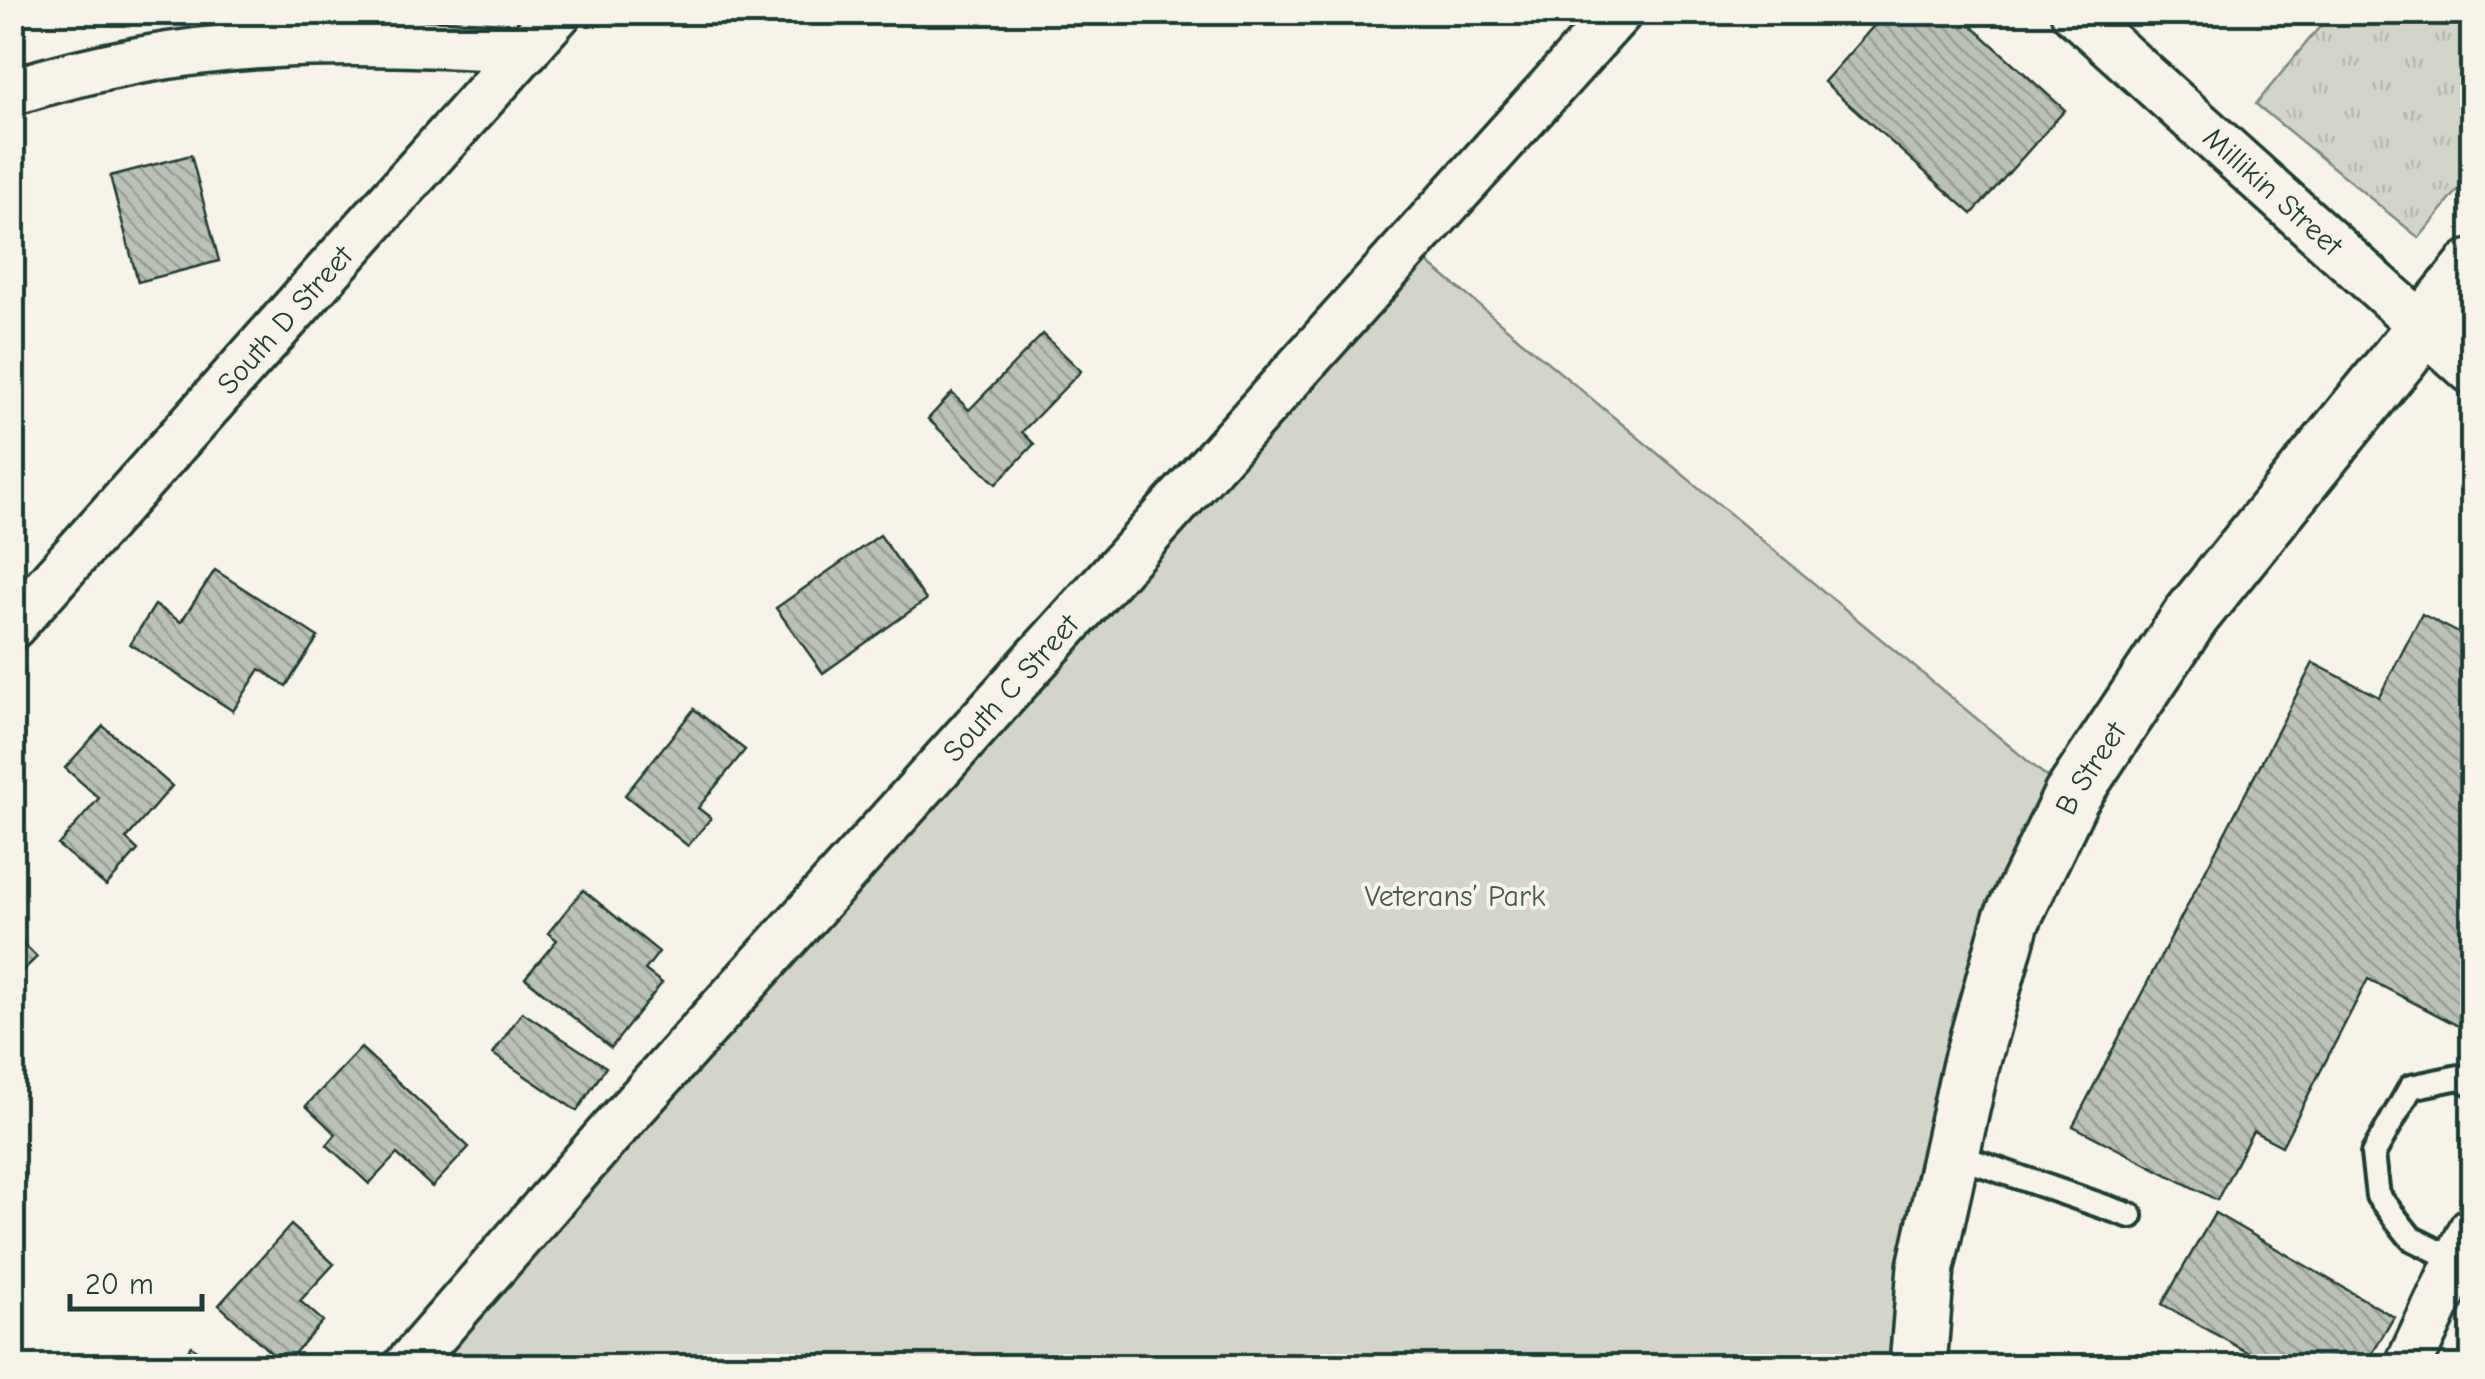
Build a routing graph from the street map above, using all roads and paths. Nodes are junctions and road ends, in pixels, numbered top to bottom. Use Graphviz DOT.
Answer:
graph roads {
  1 [pos="486,12"];
  2 [pos="559,12"];
  3 [pos="1619,12"];
  4 [pos="2074,12"];
  5 [pos="527,49"];
  6 [pos="12,92"];
  7 [pos="2472,268"];
  8 [pos="2423,326"];
  9 [pos="2472,371"];
  10 [pos="12,626"];
  11 [pos="2472,1084"];
  12 [pos="1952,1154"];
  13 [pos="2130,1216"];
  14 [pos="2465,1246"];
  15 [pos="407,1366"];
  16 [pos="1918,1366"];
  17 [pos="2408,1366"];
  1 -- 5 [label="street"];
  2 -- 5 [label="street, South D Street"];
  3 -- 15 [label="street, South C Street"];
  4 -- 8 [label="street, Millikin Street"];
  5 -- 6 [label="street"];
  5 -- 10 [label="street, South D Street"];
  7 -- 8 [label="main road, B Street"];
  8 -- 9 [label="street, Millikin Street"];
  8 -- 12 [label="main road, B Street"];
  11 -- 14 [label="lane"];
  12 -- 13 [label="lane"];
  12 -- 16 [label="main road, B Street"];
  14 -- 17 [label="street"];
}
